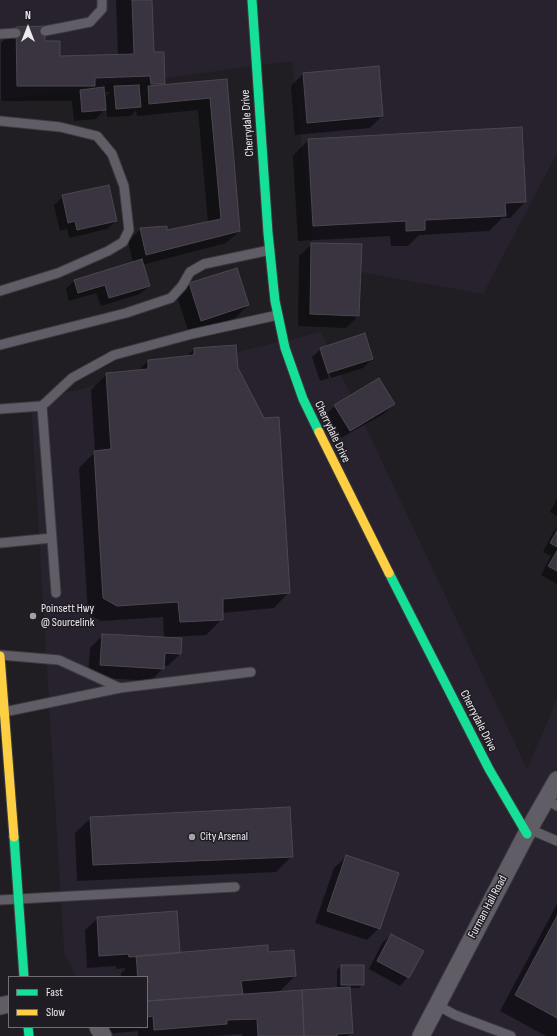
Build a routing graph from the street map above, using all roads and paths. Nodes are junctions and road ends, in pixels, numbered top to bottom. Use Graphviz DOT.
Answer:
graph roads {
  1 [pos="102,0"];
  2 [pos="252,0"];
  3 [pos="45,31"];
  4 [pos="16,33"];
  5 [pos="0,34"];
  6 [pos="0,121"];
  7 [pos="270,250"];
  8 [pos="0,291"];
  9 [pos="278,315"];
  10 [pos="0,345"];
  11 [pos="42,406"];
  12 [pos="0,409"];
  13 [pos="52,538"];
  14 [pos="0,543"];
  15 [pos="56,593"];
  16 [pos="0,656"];
  17 [pos="252,672"];
  18 [pos="120,688"];
  19 [pos="4,712"];
  20 [pos="557,780"];
  21 [pos="552,803"];
  22 [pos="528,831"];
  23 [pos="557,841"];
  24 [pos="235,887"];
  25 [pos="19,899"];
  26 [pos="0,900"];
  27 [pos="24,976"];
  28 [pos="437,1005"];
  29 [pos="421,1036"];
  30 [pos="511,1036"];
  1 -- 3 [label="lane"];
  2 -- 7 [label="main road, Cherrydale Drive"];
  4 -- 5 [label="lane"];
  6 -- 8 [label="lane"];
  7 -- 9 [label="main road, Cherrydale Drive"];
  7 -- 10 [label="lane"];
  9 -- 11 [label="lane"];
  9 -- 22 [label="main road, Cherrydale Drive"];
  11 -- 12 [label="lane"];
  11 -- 13 [label="lane"];
  13 -- 14 [label="lane"];
  13 -- 15 [label="lane"];
  16 -- 18 [label="lane"];
  16 -- 19 [label="main road"];
  17 -- 18 [label="lane"];
  18 -- 19 [label="lane"];
  19 -- 25 [label="main road"];
  20 -- 21 [label="street, Furman Hall Road"];
  21 -- 22 [label="street, Furman Hall Road"];
  22 -- 23 [label="lane"];
  22 -- 28 [label="street, Furman Hall Road"];
  24 -- 25 [label="lane"];
  25 -- 26 [label="lane"];
  25 -- 27 [label="main road"];
  28 -- 29 [label="street, Furman Hall Road"];
  28 -- 30 [label="lane"];
}
